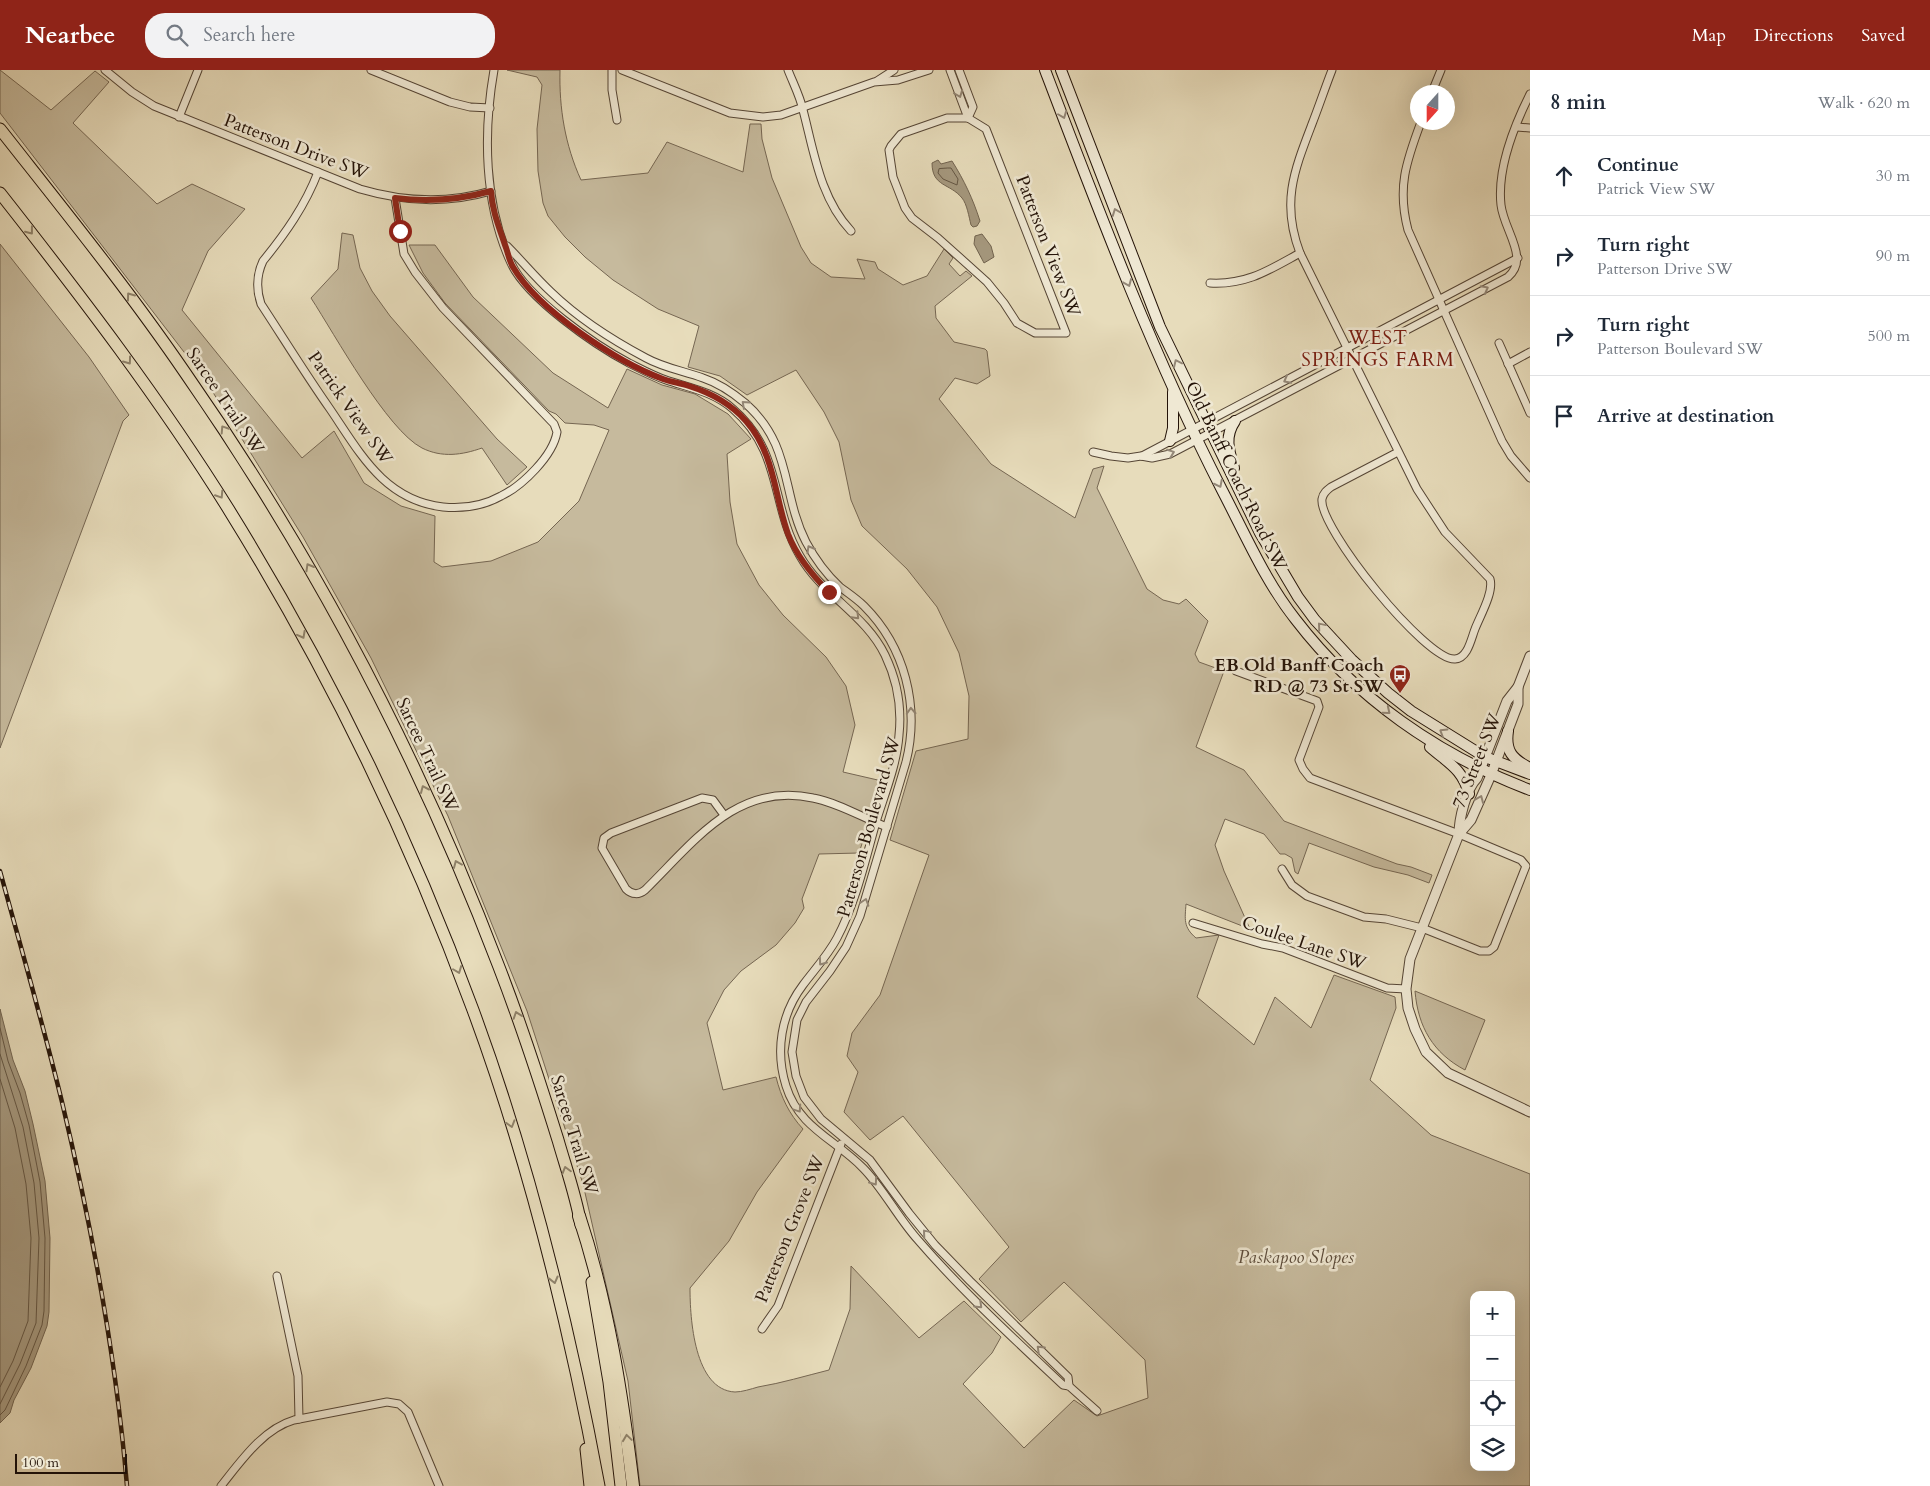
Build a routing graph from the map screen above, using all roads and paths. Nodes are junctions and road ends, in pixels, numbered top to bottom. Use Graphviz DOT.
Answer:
graph roads {
  1 [pos="106,70"];
  2 [pos="198,70"];
  3 [pos="371,70"];
  4 [pos="494,70"];
  5 [pos="612,70"];
  6 [pos="622,70"];
  7 [pos="788,70"];
  8 [pos="894,70"];
  9 [pos="929,70"];
  10 [pos="950,70"];
  11 [pos="959,70"];
  12 [pos="1045,70"];
  13 [pos="1061,70"];
  14 [pos="1332,70"];
  15 [pos="1441,70"];
  16 [pos="874,82"];
  17 [pos="1435,85"];
  18 [pos="1530,94"];
  19 [pos="490,108"];
  20 [pos="803,108"];
  21 [pos="179,117"];
  22 [pos="968,118"];
  23 [pos="617,120"];
  24 [pos="1517,127"];
  25 [pos="1530,128"];
  26 [pos="0,129"];
  27 [pos="1418,130"];
  28 [pos="318,172"];
  29 [pos="491,191"];
  30 [pos="0,193"];
  31 [pos="395,198"];
  32 [pos="852,230"];
  33 [pos="505,244"];
  34 [pos="1300,253"];
  35 [pos="1518,258"];
  36 [pos="1210,283"];
  37 [pos="1439,300"];
  38 [pos="1443,311"];
  39 [pos="1499,343"];
  40 [pos="1347,348"];
  41 [pos="1530,352"];
  42 [pos="1352,359"];
  43 [pos="1508,364"];
  44 [pos="1172,386"];
  45 [pos="1530,413"];
  46 [pos="1235,421"];
  47 [pos="1206,422"];
  48 [pos="1192,430"];
  49 [pos="1212,433"];
  50 [pos="1198,440"];
  51 [pos="1170,441"];
  52 [pos="1093,452"];
  53 [pos="1398,452"];
  54 [pos="1141,456"];
  55 [pos="1530,478"];
  56 [pos="1243,498"];
  57 [pos="821,566"];
  58 [pos="811,574"];
  59 [pos="1530,656"];
  60 [pos="1236,671"];
  61 [pos="908,683"];
  62 [pos="896,685"];
  63 [pos="1518,687"];
  64 [pos="1403,723"];
  65 [pos="1508,731"];
  66 [pos="1485,757"];
  67 [pos="1496,761"];
  68 [pos="1530,768"];
  69 [pos="1480,770"];
  70 [pos="1530,774"];
  71 [pos="1491,775"];
  72 [pos="1530,790"];
  73 [pos="1469,794"];
  74 [pos="724,814"];
  75 [pos="876,823"];
  76 [pos="887,827"];
  77 [pos="1459,834"];
  78 [pos="1282,869"];
  79 [pos="1193,923"];
  80 [pos="1422,928"];
  81 [pos="836,941"];
  82 [pos="846,947"];
  83 [pos="1406,989"];
  84 [pos="781,1037"];
  85 [pos="793,1039"];
  86 [pos="1530,1112"];
  87 [pos="844,1138"];
  88 [pos="839,1148"];
  89 [pos="580,1216"];
  90 [pos="277,1276"];
  91 [pos="970,1282"];
  92 [pos="962,1289"];
  93 [pos="762,1329"];
  94 [pos="1069,1386"];
  95 [pos="1097,1411"];
  96 [pos="586,1413"];
  97 [pos="299,1419"];
  98 [pos="222,1486"];
  99 [pos="439,1486"];
  100 [pos="590,1486"];
  101 [pos="599,1486"];
  102 [pos="621,1486"];
  103 [pos="633,1486"];
  1 -- 21 [label="street, Patterson Drive SW"];
  2 -- 21 [label="street"];
  3 -- 19 [label="street"];
  4 -- 19 [label="street, Patterson Boulevard SW"];
  5 -- 23 [label="street"];
  6 -- 20 [label="street"];
  7 -- 20 [label="street"];
  8 -- 16 [label="street"];
  9 -- 16 [label="street"];
  10 -- 22 [label="street, one-way"];
  11 -- 22 [label="street"];
  12 -- 44 [label="main road, Old Banff Coach Road SW, one-way"];
  47 -- 13 [label="main road, Old Banff Coach Road SW, one-way"];
  14 -- 34 [label="street"];
  15 -- 17 [label="street"];
  16 -- 20 [label="street"];
  18 -- 24 [label="street"];
  19 -- 29 [label="street, Patterson Boulevard SW"];
  20 -- 32 [label="street"];
  21 -- 28 [label="street, Patterson Drive SW"];
  22 -- 22 [label="street, Patterson View SW"];
  24 -- 25 [label="street"];
  24 -- 35 [label="street"];
  89 -- 26 [label="highway, Sarcee Trail SW, one-way"];
  27 -- 37 [label="street"];
  28 -- 31 [label="street, Patterson Drive SW"];
  28 -- 31 [label="street, Patrick View SW"];
  29 -- 31 [label="street, Patterson Drive SW"];
  29 -- 33 [label="street, Patterson Boulevard SW"];
  30 -- 96 [label="highway, one-way"];
  57 -- 33 [label="street, Patterson Boulevard SW, one-way"];
  33 -- 58 [label="street, Patterson Boulevard SW"];
  34 -- 36 [label="street"];
  34 -- 40 [label="street"];
  35 -- 37 [label="street"];
  38 -- 35 [label="street, one-way"];
  37 -- 38 [label="street"];
  37 -- 40 [label="street"];
  38 -- 42 [label="street"];
  38 -- 55 [label="street"];
  39 -- 43 [label="street"];
  40 -- 42 [label="street"];
  40 -- 47 [label="street, one-way"];
  41 -- 43 [label="street"];
  42 -- 46 [label="street"];
  42 -- 53 [label="street"];
  43 -- 45 [label="street"];
  44 -- 48 [label="main road, Old Banff Coach Road SW"];
  44 -- 51 [label="main road"];
  46 -- 49 [label="street"];
  46 -- 56 [label="main road"];
  47 -- 48 [label="street"];
  47 -- 49 [label="main road, Old Banff Coach Road SW"];
  48 -- 50 [label="main road, Old Banff Coach Road SW"];
  48 -- 51 [label="street"];
  49 -- 50 [label="street"];
  49 -- 56 [label="main road, Old Banff Coach Road SW"];
  54 -- 50 [label="street, one-way"];
  50 -- 64 [label="main road, Old Banff Coach Road SW, one-way"];
  51 -- 54 [label="street"];
  52 -- 54 [label="street"];
  53 -- 53 [label="street"];
  66 -- 56 [label="main road, Old Banff Coach Road SW, one-way"];
  57 -- 58 [label="street"];
  57 -- 61 [label="street, Patterson Boulevard SW"];
  58 -- 62 [label="street, Patterson Boulevard SW, one-way"];
  59 -- 63 [label="street, 73 Street SW"];
  60 -- 77 [label="street"];
  61 -- 62 [label="street"];
  76 -- 61 [label="street, Patterson Boulevard SW, one-way"];
  62 -- 75 [label="street, Patterson Boulevard SW"];
  63 -- 65 [label="street, 73 Street SW"];
  63 -- 66 [label="street, 73 Street SW"];
  64 -- 69 [label="main road, Old Banff Coach Road SW"];
  64 -- 73 [label="main road"];
  65 -- 67 [label="street, 73 Street SW"];
  65 -- 68 [label="main road"];
  66 -- 67 [label="main road, Old Banff Coach Road SW"];
  66 -- 69 [label="street, 73 Street SW"];
  67 -- 70 [label="main road, Old Banff Coach Road SW"];
  67 -- 71 [label="street, 73 Street SW"];
  69 -- 71 [label="main road, Old Banff Coach Road SW"];
  69 -- 73 [label="street, 73 Street SW"];
  71 -- 72 [label="main road, Old Banff Coach Road SW"];
  77 -- 71 [label="street, 73 Street SW, one-way"];
  73 -- 77 [label="street, 73 Street SW"];
  74 -- 74 [label="street"];
  74 -- 75 [label="street"];
  75 -- 76 [label="street"];
  75 -- 81 [label="street, Patterson Boulevard SW"];
  82 -- 76 [label="street, Patterson Boulevard SW, one-way"];
  77 -- 80 [label="street"];
  77 -- 80 [label="street"];
  78 -- 80 [label="street"];
  79 -- 83 [label="street, Coulee Lane SW"];
  80 -- 83 [label="street"];
  81 -- 82 [label="street, Patterson Boulevard SW"];
  81 -- 84 [label="street, Patterson Boulevard SW, one-way"];
  82 -- 85 [label="street, Patterson Boulevard SW"];
  83 -- 86 [label="street"];
  84 -- 85 [label="street"];
  84 -- 88 [label="street, Patterson Boulevard SW, one-way"];
  85 -- 87 [label="street, Patterson Boulevard SW"];
  87 -- 88 [label="street, Patterson Grove SW"];
  91 -- 87 [label="street, Patterson Boulevard SW, one-way"];
  88 -- 92 [label="street, Patterson Boulevard SW, one-way"];
  88 -- 93 [label="street, Patterson Grove SW"];
  89 -- 102 [label="highway, Sarcee Trail SW"];
  103 -- 89 [label="highway, one-way"];
  90 -- 97 [label="street"];
  91 -- 92 [label="street"];
  94 -- 91 [label="street, Patterson Boulevard SW, one-way"];
  92 -- 94 [label="street, Patterson Boulevard SW, one-way"];
  94 -- 95 [label="street, Patterson Boulevard SW"];
  96 -- 100 [label="highway"];
  96 -- 101 [label="highway"];
  97 -- 98 [label="street"];
  97 -- 99 [label="street"];
}
